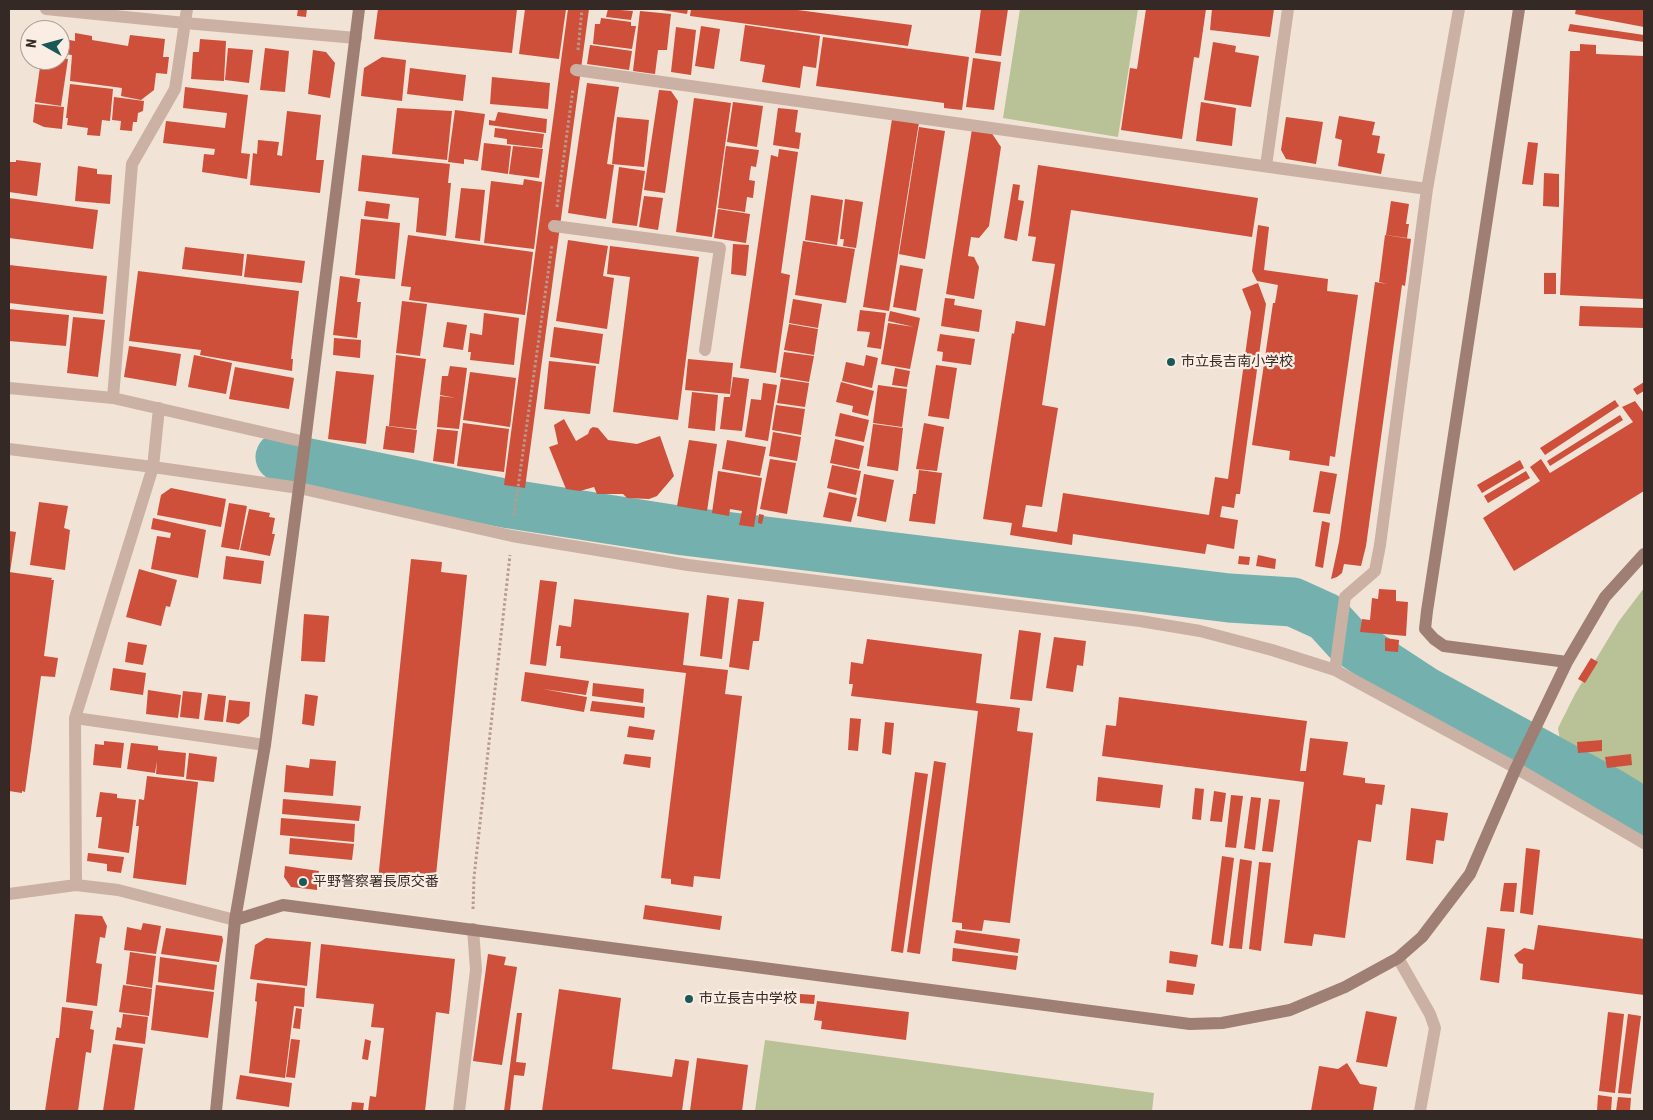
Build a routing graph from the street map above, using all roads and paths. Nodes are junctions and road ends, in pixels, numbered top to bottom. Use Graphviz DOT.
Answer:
graph roads {
  1 [pos="46,9"];
  2 [pos="187,9"];
  3 [pos="359,9"];
  4 [pos="582,9"];
  5 [pos="1288,9"];
  6 [pos="1459,9"];
  7 [pos="1519,9"];
  8 [pos="185,23"];
  9 [pos="356,38"];
  10 [pos="576,70"];
  11 [pos="1266,166"];
  12 [pos="1427,189"];
  13 [pos="554,226"];
  14 [pos="705,350"];
  15 [pos="9,388"];
  16 [pos="113,398"];
  17 [pos="159,408"];
  18 [pos="305,442"];
  19 [pos="9,449"];
  20 [pos="153,467"];
  21 [pos="298,488"];
  22 [pos="512,536"];
  23 [pos="1644,554"];
  24 [pos="1567,662"];
  25 [pos="1335,670"];
  26 [pos="75,718"];
  27 [pos="265,746"];
  28 [pos="1516,768"];
  29 [pos="1644,843"];
  30 [pos="76,885"];
  31 [pos="9,894"];
  32 [pos="236,920"];
  33 [pos="473,929"];
  34 [pos="1398,958"];
  35 [pos="216,1111"];
  36 [pos="459,1111"];
  37 [pos="1420,1111"];
  1 -- 8 [label="street"];
  2 -- 8 [label="street"];
  3 -- 9 [label="street"];
  4 -- 10 [label="path"];
  5 -- 11 [label="street"];
  6 -- 12 [label="street"];
  7 -- 24 [label="street"];
  8 -- 9 [label="street"];
  8 -- 16 [label="street"];
  9 -- 18 [label="street"];
  10 -- 11 [label="street"];
  10 -- 13 [label="path"];
  11 -- 12 [label="street"];
  12 -- 25 [label="street"];
  13 -- 14 [label="street"];
  13 -- 22 [label="path"];
  15 -- 16 [label="street"];
  16 -- 17 [label="street"];
  17 -- 18 [label="street"];
  17 -- 20 [label="street"];
  18 -- 21 [label="street"];
  19 -- 20 [label="street"];
  20 -- 21 [label="street"];
  20 -- 26 [label="street"];
  21 -- 22 [label="street"];
  21 -- 27 [label="street"];
  22 -- 25 [label="street"];
  22 -- 33 [label="path"];
  23 -- 24 [label="street"];
  24 -- 28 [label="street"];
  25 -- 28 [label="street"];
  26 -- 27 [label="street"];
  26 -- 30 [label="street"];
  27 -- 32 [label="street"];
  28 -- 29 [label="street"];
  28 -- 34 [label="street"];
  30 -- 31 [label="street"];
  30 -- 32 [label="street"];
  32 -- 33 [label="street"];
  32 -- 35 [label="street"];
  33 -- 34 [label="street"];
  33 -- 36 [label="street"];
  34 -- 37 [label="street"];
}
